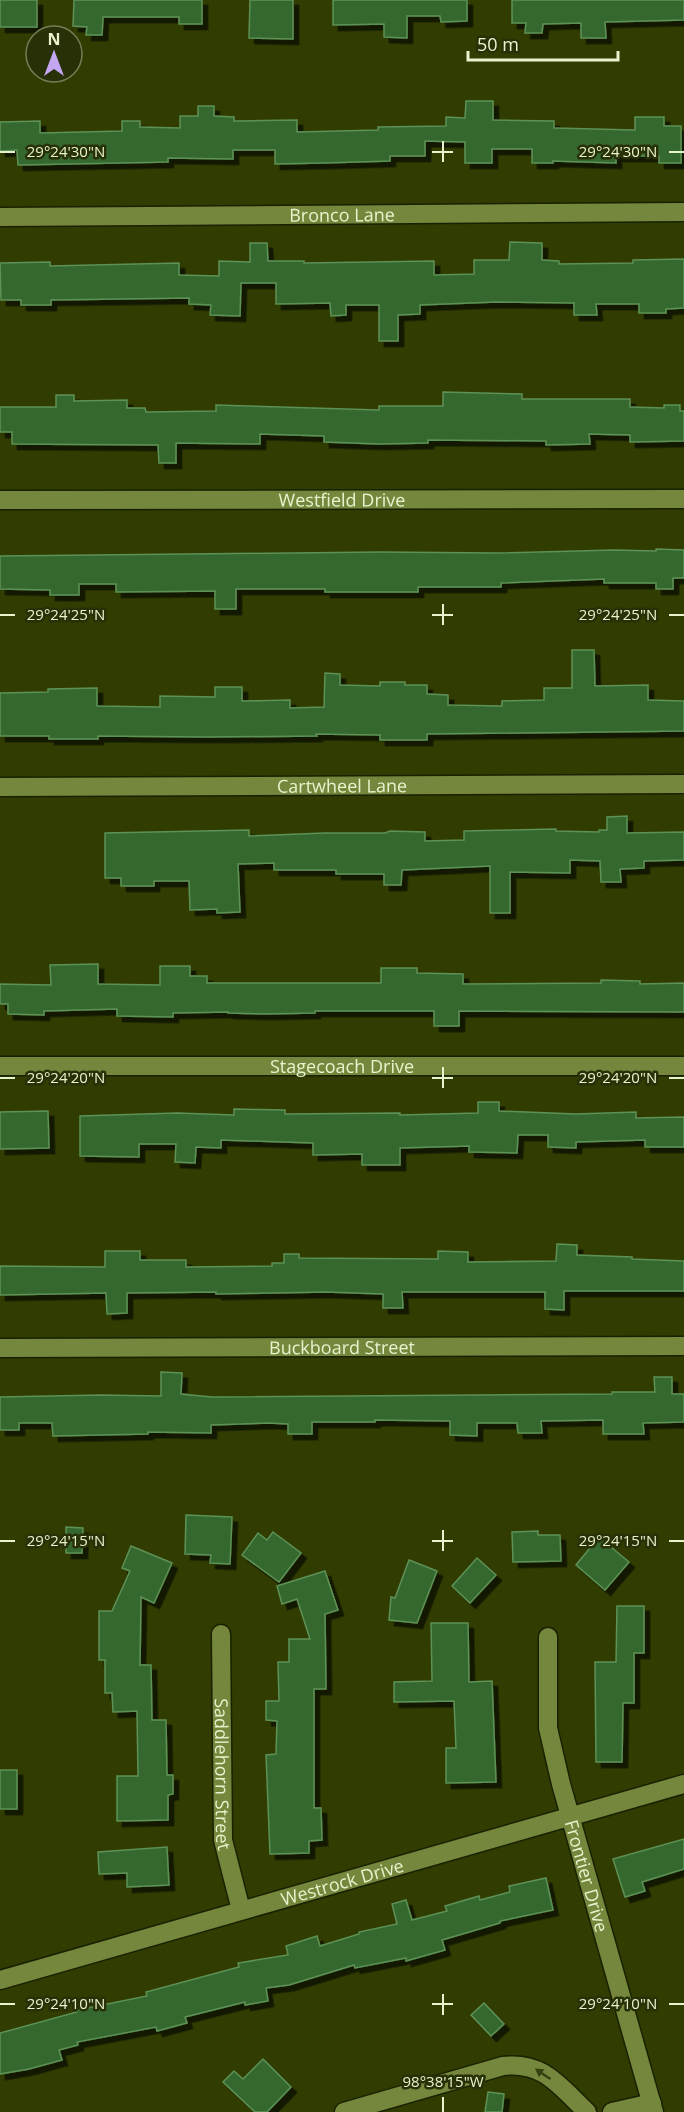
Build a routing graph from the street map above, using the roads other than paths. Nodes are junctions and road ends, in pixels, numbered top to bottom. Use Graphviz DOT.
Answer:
graph roads {
  1 [pos="684,212"];
  2 [pos="0,217"];
  3 [pos="684,499"];
  4 [pos="0,500"];
  5 [pos="684,784"];
  6 [pos="0,787"];
  7 [pos="0,1066"];
  8 [pos="684,1066"];
  9 [pos="684,1346"];
  10 [pos="0,1348"];
  11 [pos="221,1634"];
  12 [pos="548,1637"];
  13 [pos="684,1784"];
  14 [pos="572,1816"];
  15 [pos="241,1910"];
  16 [pos="0,1980"];
  17 [pos="653,2108"];
  18 [pos="344,2112"];
  19 [pos="587,2112"];
  20 [pos="612,2112"];
  1 -- 2 [label="street, Bronco Lane"];
  3 -- 4 [label="street, Westfield Drive"];
  5 -- 6 [label="street, Cartwheel Lane"];
  7 -- 8 [label="street, Stagecoach Drive"];
  9 -- 10 [label="street, Buckboard Street"];
  11 -- 15 [label="street, Saddlehorn Street"];
  12 -- 14 [label="street, Frontier Drive"];
  13 -- 14 [label="street, Westrock Drive"];
  14 -- 15 [label="street, Westrock Drive"];
  14 -- 17 [label="street, Frontier Drive"];
  15 -- 16 [label="street, Westrock Drive"];
  17 -- 20 [label="street"];
  19 -- 18 [label="street, one-way"];
}
